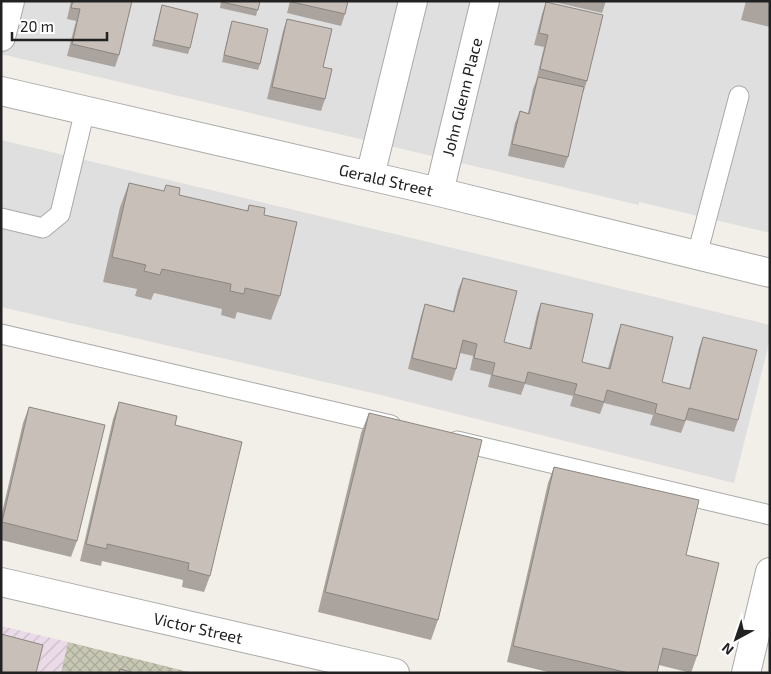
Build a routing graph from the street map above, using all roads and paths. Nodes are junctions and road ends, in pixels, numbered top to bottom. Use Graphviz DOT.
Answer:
graph roads {
  1 [pos="10,1"];
  2 [pos="413,1"];
  3 [pos="485,1"];
  4 [pos="1,37"];
  5 [pos="1,91"];
  6 [pos="739,96"];
  7 [pos="85,110"];
  8 [pos="370,176"];
  9 [pos="439,192"];
  10 [pos="1,218"];
  11 [pos="697,255"];
  12 [pos="770,272"];
  13 [pos="1,334"];
  14 [pos="412,430"];
  15 [pos="441,437"];
  16 [pos="770,515"];
  17 [pos="770,572"];
  18 [pos="1,582"];
  19 [pos="395,673"];
  20 [pos="746,673"];
  1 -- 4 [label="street"];
  2 -- 8 [label="street"];
  3 -- 9 [label="street, John Glenn Place"];
  5 -- 7 [label="street, Gerald Street"];
  6 -- 11 [label="lane"];
  7 -- 8 [label="street, Gerald Street"];
  7 -- 10 [label="lane"];
  8 -- 9 [label="street, Gerald Street"];
  9 -- 11 [label="street, Gerald Street"];
  11 -- 12 [label="street, Gerald Street"];
  13 -- 14 [label="lane"];
  15 -- 16 [label="lane"];
  17 -- 20 [label="street"];
  18 -- 19 [label="street, Victor Street"];
}
